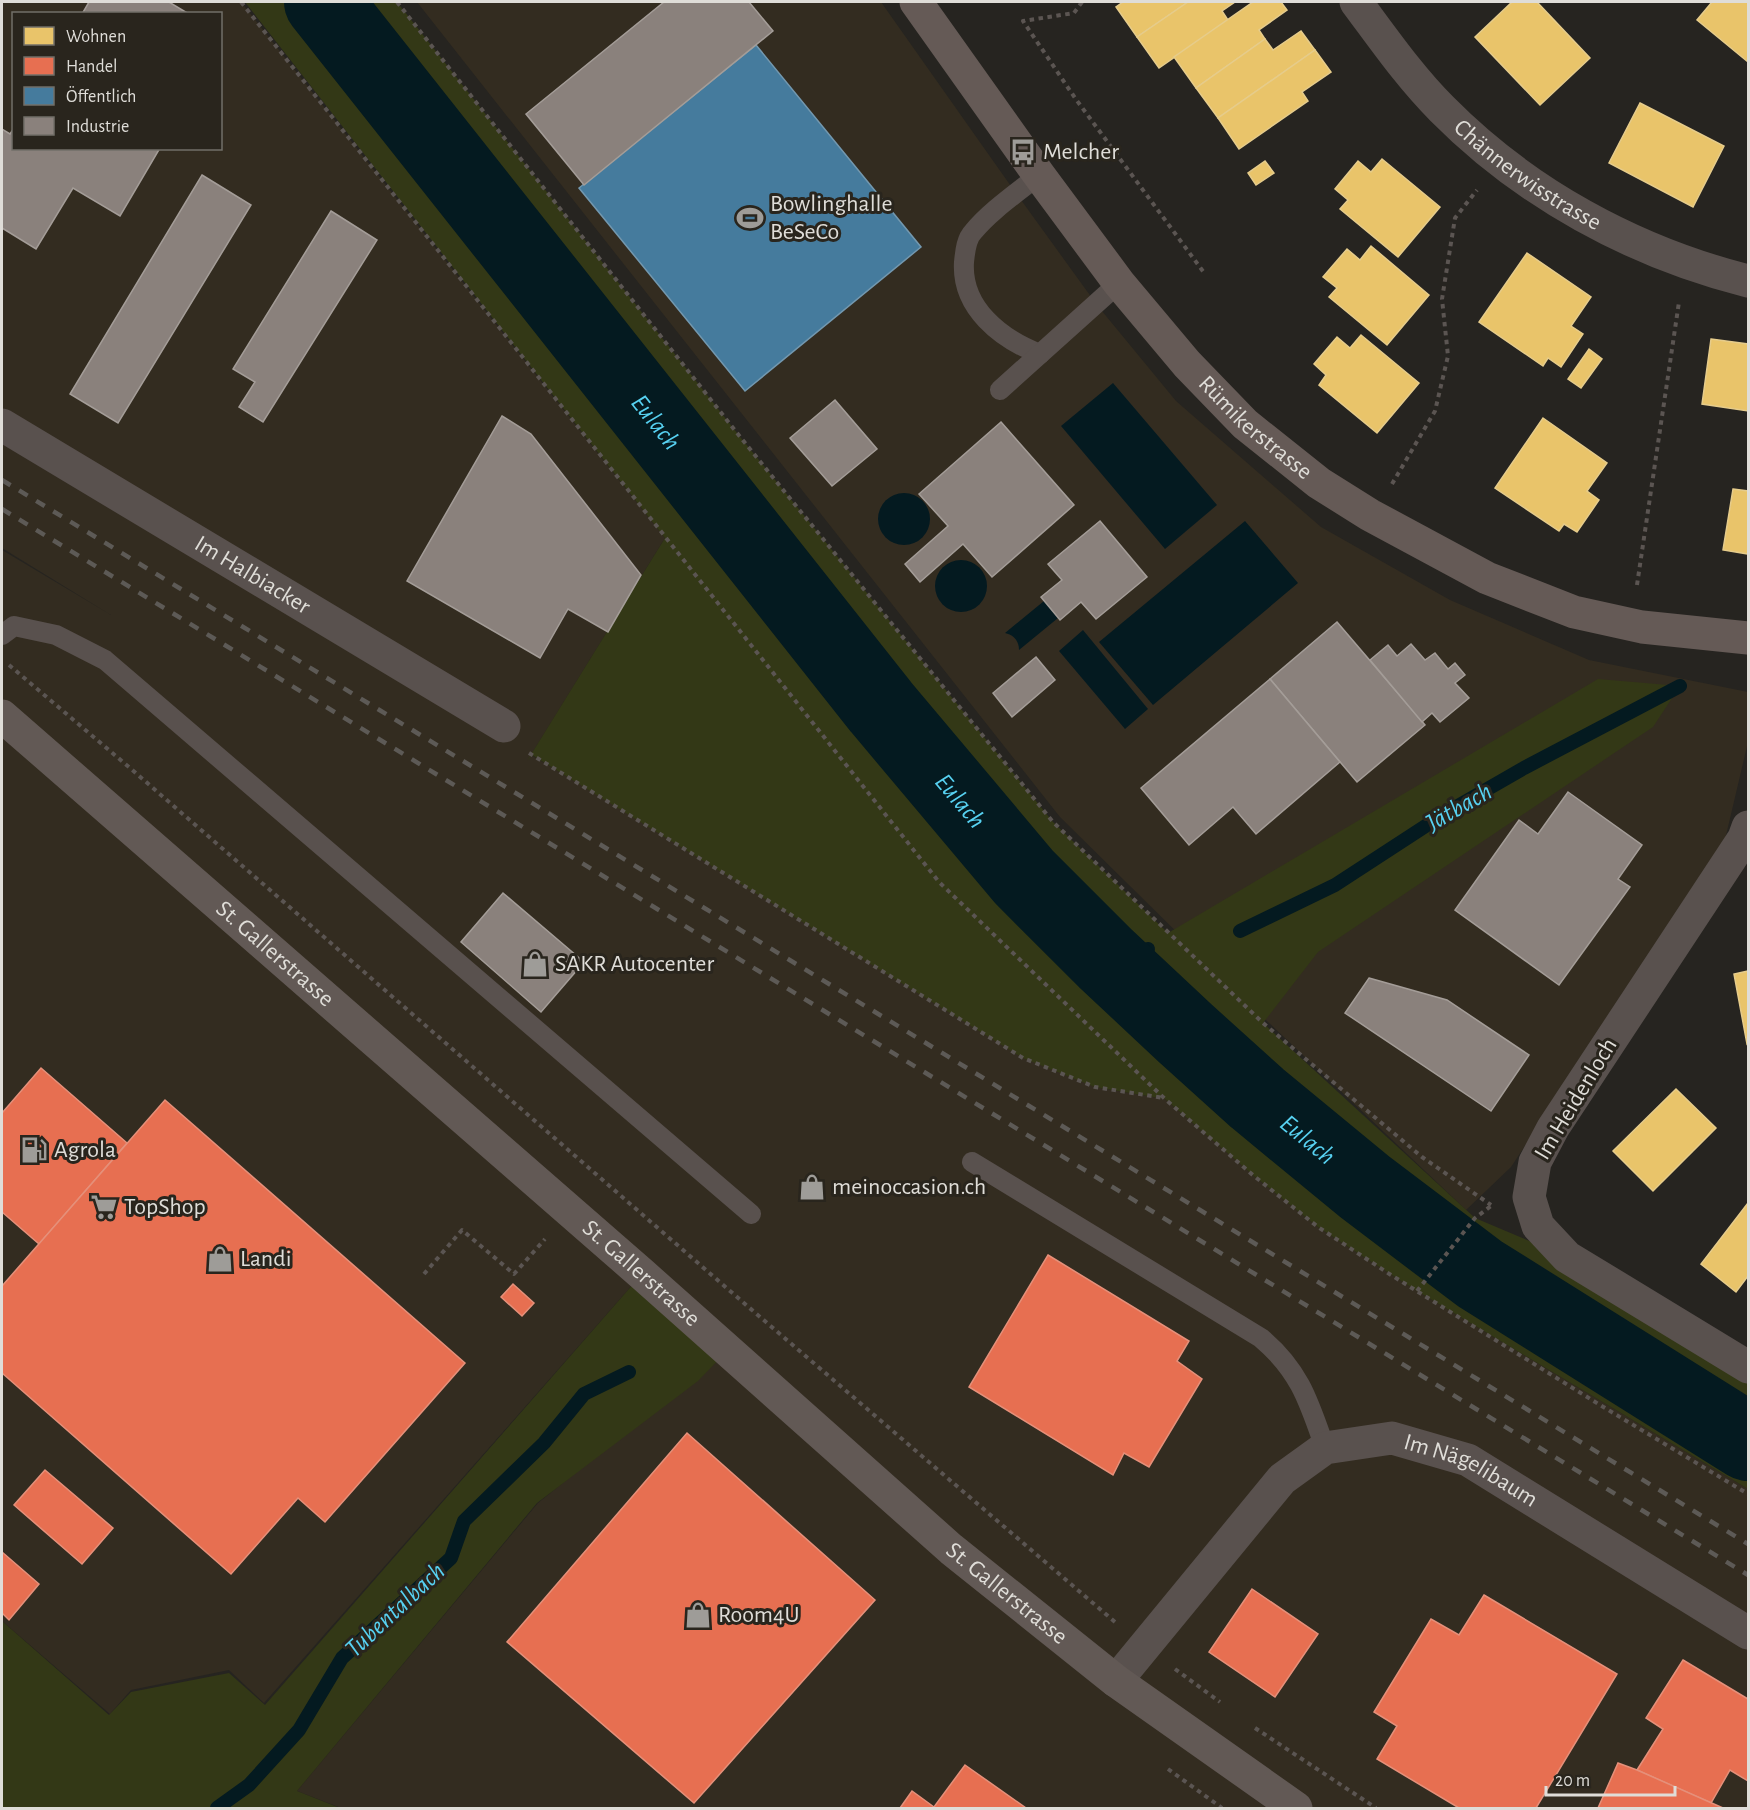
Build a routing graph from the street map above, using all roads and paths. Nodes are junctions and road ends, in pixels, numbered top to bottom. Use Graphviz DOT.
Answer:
graph roads {
  1 [pos="242,2"];
  2 [pos="397,2"];
  3 [pos="916,2"];
  4 [pos="1082,2"];
  5 [pos="1356,2"];
  6 [pos="1501,161"];
  7 [pos="1038,175"];
  8 [pos="1685,262"];
  9 [pos="1205,274"];
  10 [pos="1749,281"];
  11 [pos="1119,283"];
  12 [pos="1040,354"];
  13 [pos="1000,390"];
  14 [pos="2,425"];
  15 [pos="1388,490"];
  16 [pos="1636,587"];
  17 [pos="2,635"];
  18 [pos="1749,638"];
  19 [pos="2,659"];
  20 [pos="2,717"];
  21 [pos="504,726"];
  22 [pos="1749,827"];
  23 [pos="1165,1099"];
  24 [pos="972,1162"];
  25 [pos="751,1214"];
  26 [pos="552,1232"];
  27 [pos="424,1274"];
  28 [pos="1417,1291"];
  29 [pos="1749,1367"];
  30 [pos="1325,1448"];
  31 [pos="1749,1494"];
  32 [pos="1749,1633"];
  33 [pos="1145,1646"];
  34 [pos="1116,1681"];
  35 [pos="1226,1707"];
  36 [pos="1254,1726"];
  37 [pos="1296,1809"];
  38 [pos="1376,1809"];
  1 -- 23 [label="path"];
  2 -- 28 [label="path"];
  3 -- 7 [label="main road, Rümikerstrasse"];
  4 -- 9 [label="path"];
  5 -- 6 [label="street, Chännerwisstrasse"];
  6 -- 8 [label="street, Chännerwisstrasse"];
  6 -- 15 [label="path"];
  7 -- 11 [label="main road, Rümikerstrasse"];
  7 -- 12 [label="lane"];
  8 -- 10 [label="street, Chännerwisstrasse"];
  8 -- 16 [label="path"];
  11 -- 12 [label="lane"];
  11 -- 18 [label="main road, Rümikerstrasse"];
  12 -- 13 [label="lane"];
  14 -- 21 [label="street, Im Halbiacker"];
  17 -- 25 [label="lane"];
  19 -- 33 [label="path"];
  20 -- 34 [label="main road, St. Gallerstrasse"];
  21 -- 23 [label="path"];
  22 -- 29 [label="street, Im Heidenloch"];
  23 -- 28 [label="path"];
  24 -- 30 [label="lane"];
  26 -- 27 [label="path"];
  28 -- 31 [label="path"];
  30 -- 32 [label="street, Im Nägelibaum"];
  30 -- 33 [label="street, Im Nägelibaum"];
  33 -- 34 [label="street, Im Nägelibaum"];
  33 -- 35 [label="path"];
  34 -- 37 [label="main road, St. Gallerstrasse"];
  36 -- 38 [label="path"];
}
